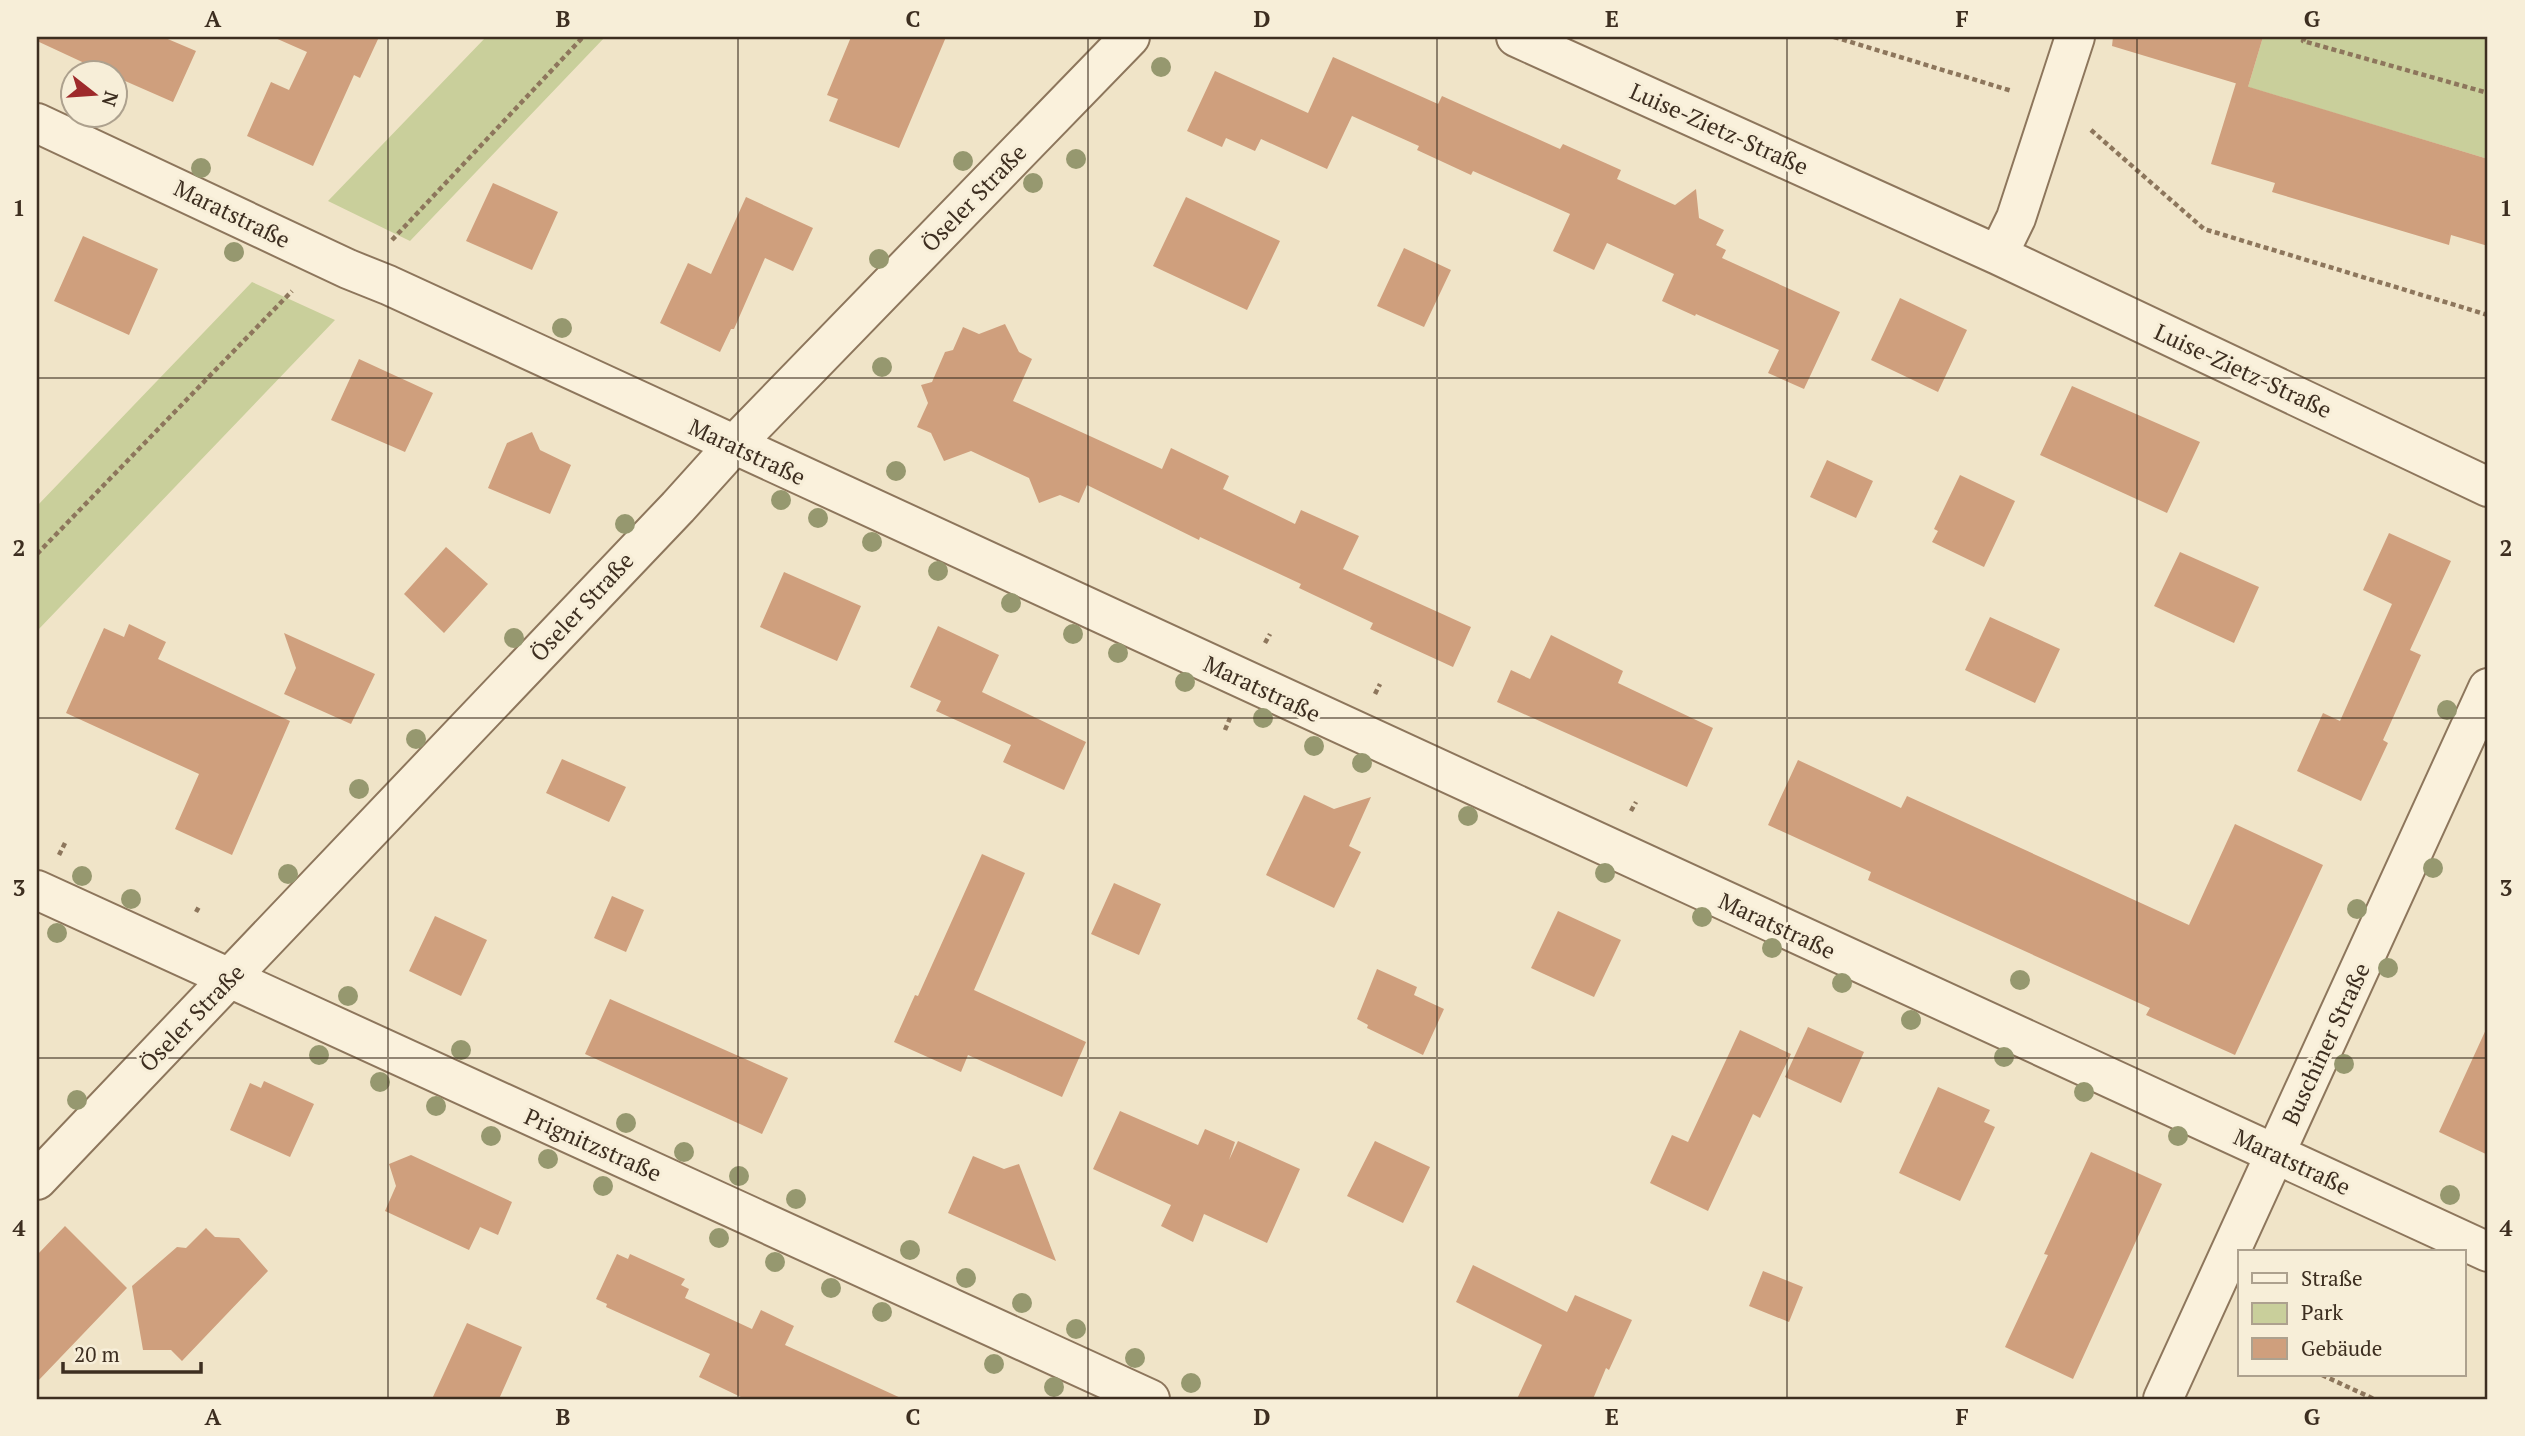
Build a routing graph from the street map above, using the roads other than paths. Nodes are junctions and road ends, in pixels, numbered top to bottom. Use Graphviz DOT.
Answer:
graph roads {
  1 [pos="1130,37"];
  2 [pos="1516,37"];
  3 [pos="2075,37"];
  4 [pos="37,123"];
  5 [pos="1998,255"];
  6 [pos="733,446"];
  7 [pos="2488,487"];
  8 [pos="2488,688"];
  9 [pos="37,890"];
  10 [pos="230,979"];
  11 [pos="2275,1154"];
  12 [pos="37,1180"];
  13 [pos="2488,1252"];
  14 [pos="1150,1399"];
  15 [pos="2163,1399"];
  1 -- 6 [label="street, Öseler Straße"];
  2 -- 5 [label="street, Luise-Zietz-Straße"];
  3 -- 5 [label="street"];
  4 -- 6 [label="street, Maratstraße"];
  5 -- 7 [label="street, Luise-Zietz-Straße"];
  6 -- 10 [label="street, Öseler Straße"];
  6 -- 11 [label="street, Maratstraße"];
  8 -- 11 [label="street, Buschiner Straße"];
  9 -- 10 [label="street, Prignitzstraße"];
  10 -- 12 [label="street, Öseler Straße"];
  10 -- 14 [label="street, Prignitzstraße"];
  11 -- 13 [label="street, Maratstraße"];
  11 -- 15 [label="street, Buschiner Straße"];
}
